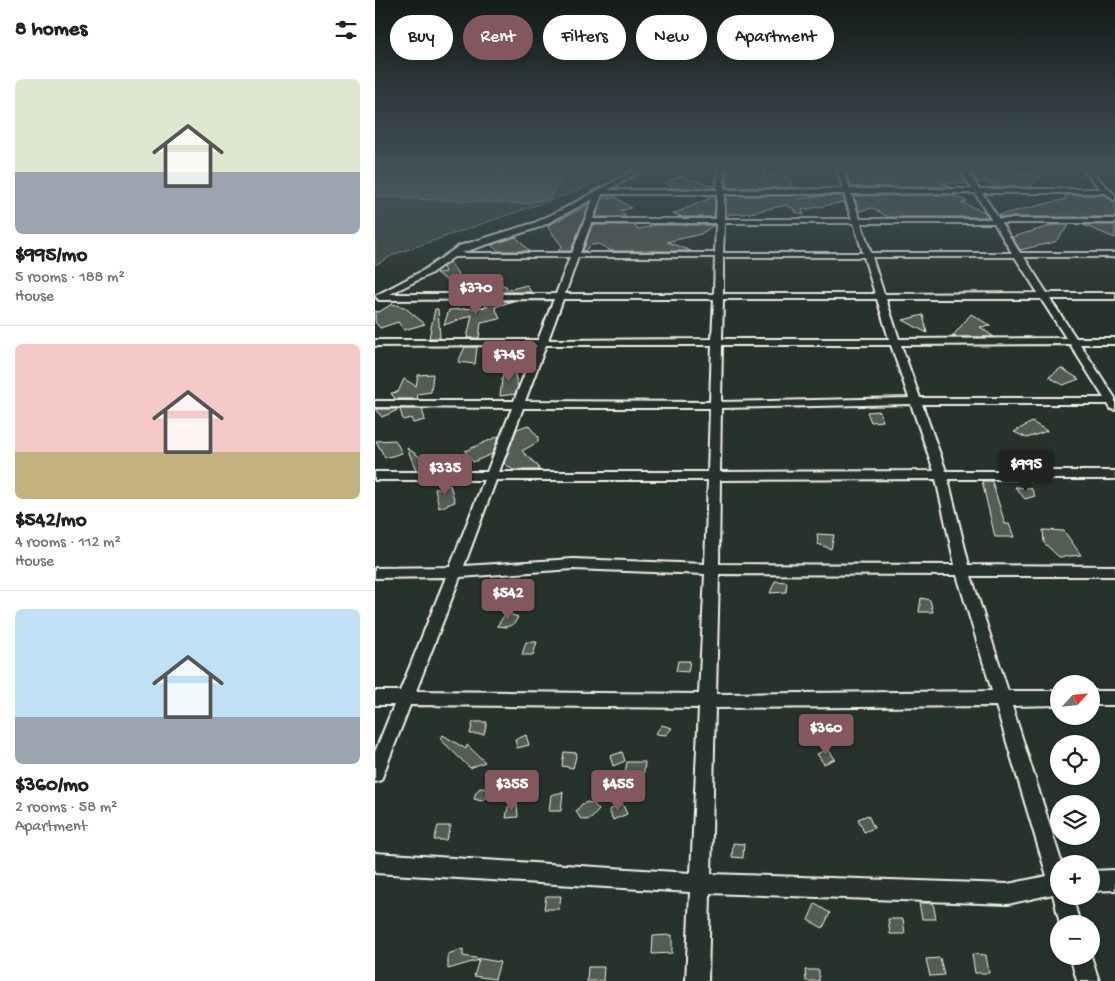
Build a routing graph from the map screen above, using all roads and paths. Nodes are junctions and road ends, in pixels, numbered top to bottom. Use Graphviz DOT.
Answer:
graph roads {
  1 [pos="558,215"];
  2 [pos="590,215"];
  3 [pos="719,215"];
  4 [pos="854,215"];
  5 [pos="992,215"];
  6 [pos="587,221"];
  7 [pos="719,221"];
  8 [pos="856,221"];
  9 [pos="996,221"];
  10 [pos="1115,221"];
  11 [pos="452,255"];
  12 [pos="575,255"];
  13 [pos="719,255"];
  14 [pos="867,255"];
  15 [pos="1018,255"];
  16 [pos="1115,255"];
  17 [pos="881,296"];
  18 [pos="1044,296"];
  19 [pos="1115,296"];
  20 [pos="559,297"];
  21 [pos="718,297"];
  22 [pos="377,298"];
  23 [pos="1073,341"];
  24 [pos="1115,341"];
  25 [pos="717,342"];
  26 [pos="895,342"];
  27 [pos="375,343"];
  28 [pos="542,343"];
  29 [pos="915,401"];
  30 [pos="1114,403"];
  31 [pos="375,404"];
  32 [pos="716,404"];
  33 [pos="518,405"];
  34 [pos="941,475"];
  35 [pos="1115,475"];
  36 [pos="375,476"];
  37 [pos="491,476"];
  38 [pos="714,476"];
  39 [pos="712,569"];
  40 [pos="963,571"];
  41 [pos="1115,571"];
  42 [pos="375,572"];
  43 [pos="455,572"];
  44 [pos="405,697"];
  45 [pos="375,698"];
  46 [pos="1050,698"];
  47 [pos="1100,698"];
  48 [pos="1115,698"];
  49 [pos="1002,699"];
  50 [pos="707,701"];
  51 [pos="375,774"];
  52 [pos="1050,855"];
  53 [pos="375,863"];
  54 [pos="1115,880"];
  55 [pos="1100,881"];
  56 [pos="700,883"];
  57 [pos="1050,885"];
  58 [pos="1083,965"];
  59 [pos="697,981"];
  60 [pos="1087,981"];
  1 -- 11 [label="street"];
  2 -- 6 [label="street"];
  3 -- 7 [label="street"];
  4 -- 8 [label="street"];
  5 -- 9 [label="street"];
  6 -- 7 [label="street"];
  6 -- 12 [label="street"];
  7 -- 8 [label="street"];
  7 -- 13 [label="street"];
  8 -- 9 [label="street"];
  8 -- 14 [label="street"];
  9 -- 10 [label="street"];
  9 -- 15 [label="street"];
  11 -- 12 [label="street"];
  11 -- 22 [label="street"];
  12 -- 13 [label="street"];
  12 -- 20 [label="street"];
  13 -- 14 [label="street"];
  13 -- 21 [label="street"];
  14 -- 15 [label="street"];
  14 -- 17 [label="street"];
  15 -- 16 [label="street"];
  15 -- 18 [label="street"];
  17 -- 18 [label="street"];
  17 -- 21 [label="street"];
  17 -- 26 [label="street"];
  18 -- 19 [label="street"];
  18 -- 23 [label="street"];
  20 -- 21 [label="street"];
  20 -- 22 [label="street"];
  20 -- 28 [label="street"];
  21 -- 25 [label="street"];
  23 -- 24 [label="street"];
  23 -- 26 [label="street"];
  23 -- 30 [label="street"];
  25 -- 26 [label="street"];
  25 -- 28 [label="street"];
  25 -- 32 [label="street"];
  26 -- 29 [label="street"];
  27 -- 28 [label="street"];
  28 -- 33 [label="street"];
  29 -- 30 [label="street"];
  29 -- 32 [label="street"];
  29 -- 34 [label="street"];
  31 -- 33 [label="street"];
  32 -- 33 [label="street"];
  32 -- 38 [label="street"];
  33 -- 37 [label="street"];
  34 -- 35 [label="street"];
  34 -- 38 [label="street"];
  34 -- 40 [label="street"];
  36 -- 37 [label="street"];
  37 -- 38 [label="street"];
  37 -- 43 [label="street"];
  38 -- 39 [label="street"];
  39 -- 40 [label="street"];
  39 -- 43 [label="street"];
  39 -- 50 [label="street"];
  40 -- 41 [label="street"];
  40 -- 49 [label="street"];
  42 -- 43 [label="street"];
  43 -- 44 [label="street"];
  44 -- 45 [label="street"];
  44 -- 50 [label="street"];
  44 -- 51 [label="street"];
  46 -- 49 [label="street"];
  47 -- 48 [label="street"];
  49 -- 50 [label="street"];
  49 -- 52 [label="street"];
  50 -- 56 [label="street"];
  53 -- 56 [label="street"];
  54 -- 55 [label="street"];
  56 -- 57 [label="street"];
  56 -- 59 [label="street"];
  58 -- 60 [label="street"];
}
